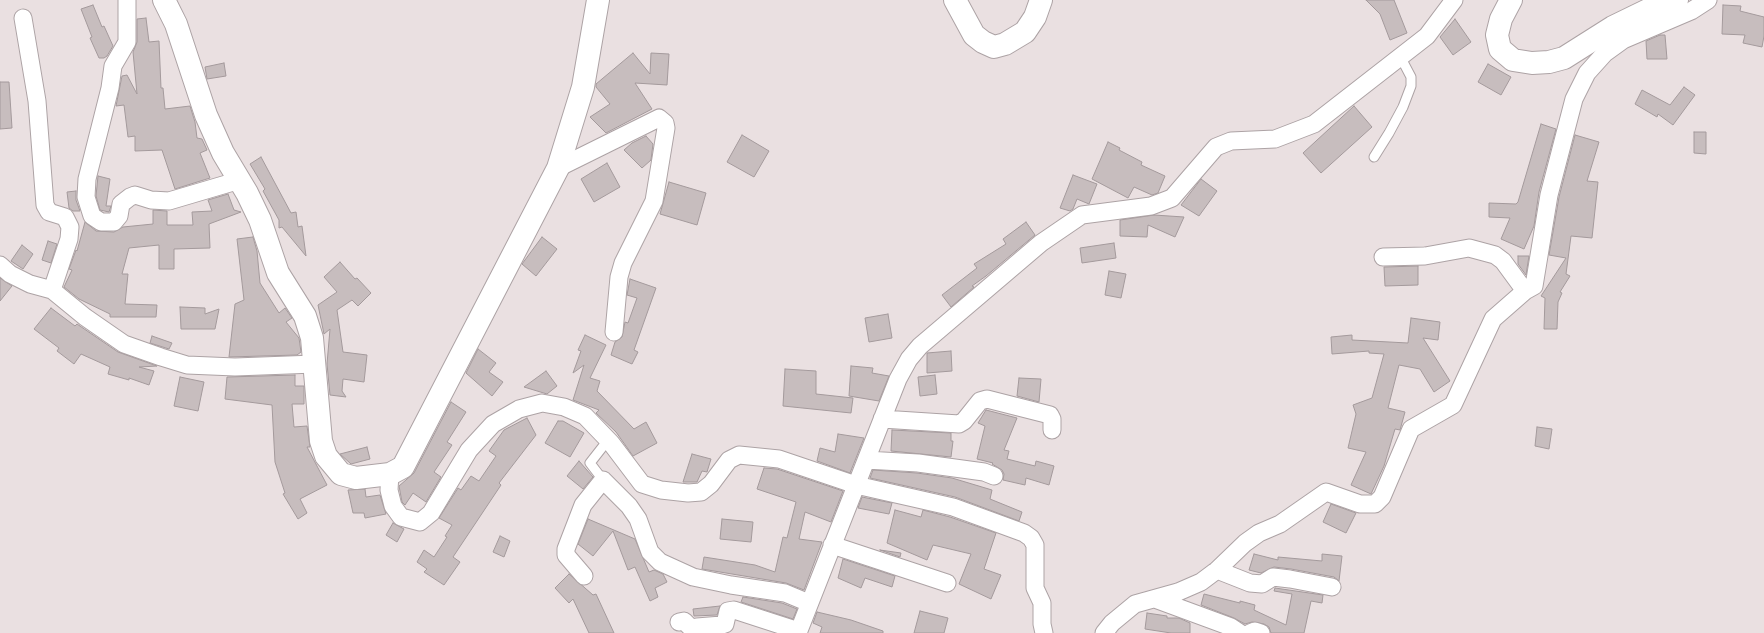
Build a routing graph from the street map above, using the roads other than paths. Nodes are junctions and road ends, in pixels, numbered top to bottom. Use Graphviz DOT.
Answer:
graph roads {
  1 [pos="127,0"];
  2 [pos="164,0"];
  3 [pos="598,0"];
  4 [pos="955,0"];
  5 [pos="1042,0"];
  6 [pos="1454,0"];
  7 [pos="1512,0"];
  8 [pos="1676,0"];
  9 [pos="1708,0"];
  10 [pos="23,18"];
  11 [pos="1401,58"];
  12 [pos="1374,157"];
  13 [pos="558,168"];
  14 [pos="240,180"];
  15 [pos="1383,257"];
  16 [pos="0,265"];
  17 [pos="52,290"];
  18 [pos="1525,291"];
  19 [pos="614,332"];
  20 [pos="314,364"];
  21 [pos="882,419"];
  22 [pos="1052,430"];
  23 [pos="608,440"];
  24 [pos="866,460"];
  25 [pos="390,474"];
  26 [pos="994,476"];
  27 [pos="603,480"];
  28 [pos="856,485"];
  29 [pos="832,545"];
  30 [pos="1217,570"];
  31 [pos="584,576"];
  32 [pos="947,583"];
  33 [pos="1332,587"];
  34 [pos="1155,599"];
  35 [pos="809,603"];
  36 [pos="679,622"];
  37 [pos="798,632"];
  38 [pos="1044,633"];
  39 [pos="1104,633"];
  40 [pos="1240,633"];
  41 [pos="1250,633"];
  42 [pos="1262,633"];
  1 -- 14 [label="street"];
  2 -- 14 [label="street"];
  3 -- 13 [label="street"];
  4 -- 5 [label="street"];
  6 -- 11 [label="street"];
  7 -- 8 [label="street"];
  9 -- 18 [label="street"];
  10 -- 17 [label="street"];
  11 -- 12 [label="lane"];
  11 -- 21 [label="street"];
  13 -- 19 [label="street"];
  13 -- 25 [label="street"];
  14 -- 20 [label="street"];
  15 -- 18 [label="street"];
  16 -- 17 [label="street"];
  17 -- 20 [label="street"];
  18 -- 30 [label="street"];
  20 -- 25 [label="street"];
  21 -- 22 [label="street"];
  21 -- 24 [label="street"];
  23 -- 25 [label="street"];
  23 -- 27 [label="lane"];
  23 -- 28 [label="street"];
  24 -- 26 [label="street"];
  24 -- 28 [label="street"];
  27 -- 31 [label="street"];
  27 -- 35 [label="street"];
  28 -- 29 [label="street"];
  28 -- 38 [label="street"];
  29 -- 32 [label="street"];
  29 -- 35 [label="street"];
  30 -- 33 [label="street"];
  30 -- 34 [label="street"];
  34 -- 39 [label="street"];
  34 -- 40 [label="street"];
  35 -- 37 [label="street"];
  36 -- 37 [label="street"];
  41 -- 42 [label="street"];
}
